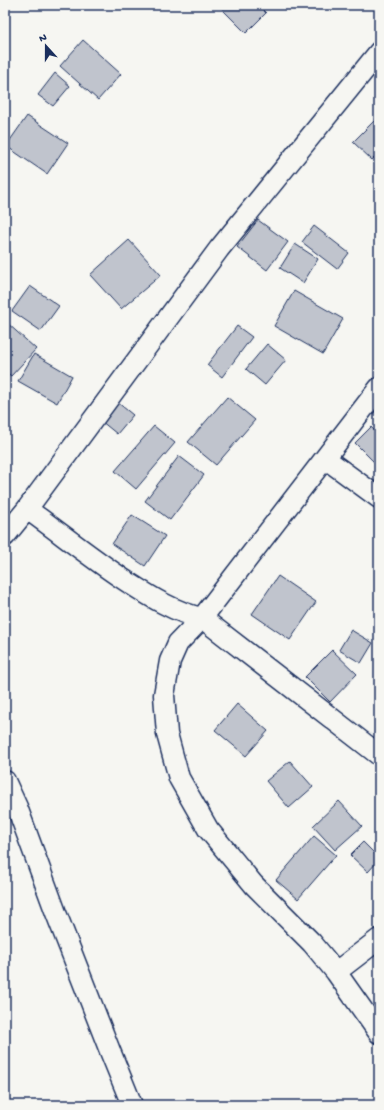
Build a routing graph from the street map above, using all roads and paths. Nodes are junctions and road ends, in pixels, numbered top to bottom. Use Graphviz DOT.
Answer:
graph roads {
  1 [pos="379,52"];
  2 [pos="379,388"];
  3 [pos="326,459"];
  4 [pos="379,498"];
  5 [pos="27,509"];
  6 [pos="5,536"];
  7 [pos="202,618"];
  8 [pos="379,755"];
  9 [pos="5,781"];
  10 [pos="379,939"];
  11 [pos="336,972"];
  12 [pos="379,1033"];
  13 [pos="132,1105"];
  1 -- 5 [label="street"];
  2 -- 3 [label="street"];
  3 -- 4 [label="street"];
  3 -- 7 [label="street"];
  5 -- 6 [label="street"];
  5 -- 7 [label="street"];
  7 -- 8 [label="street"];
  7 -- 11 [label="street"];
  9 -- 13 [label="street"];
  10 -- 11 [label="street"];
  11 -- 12 [label="street"];
}
